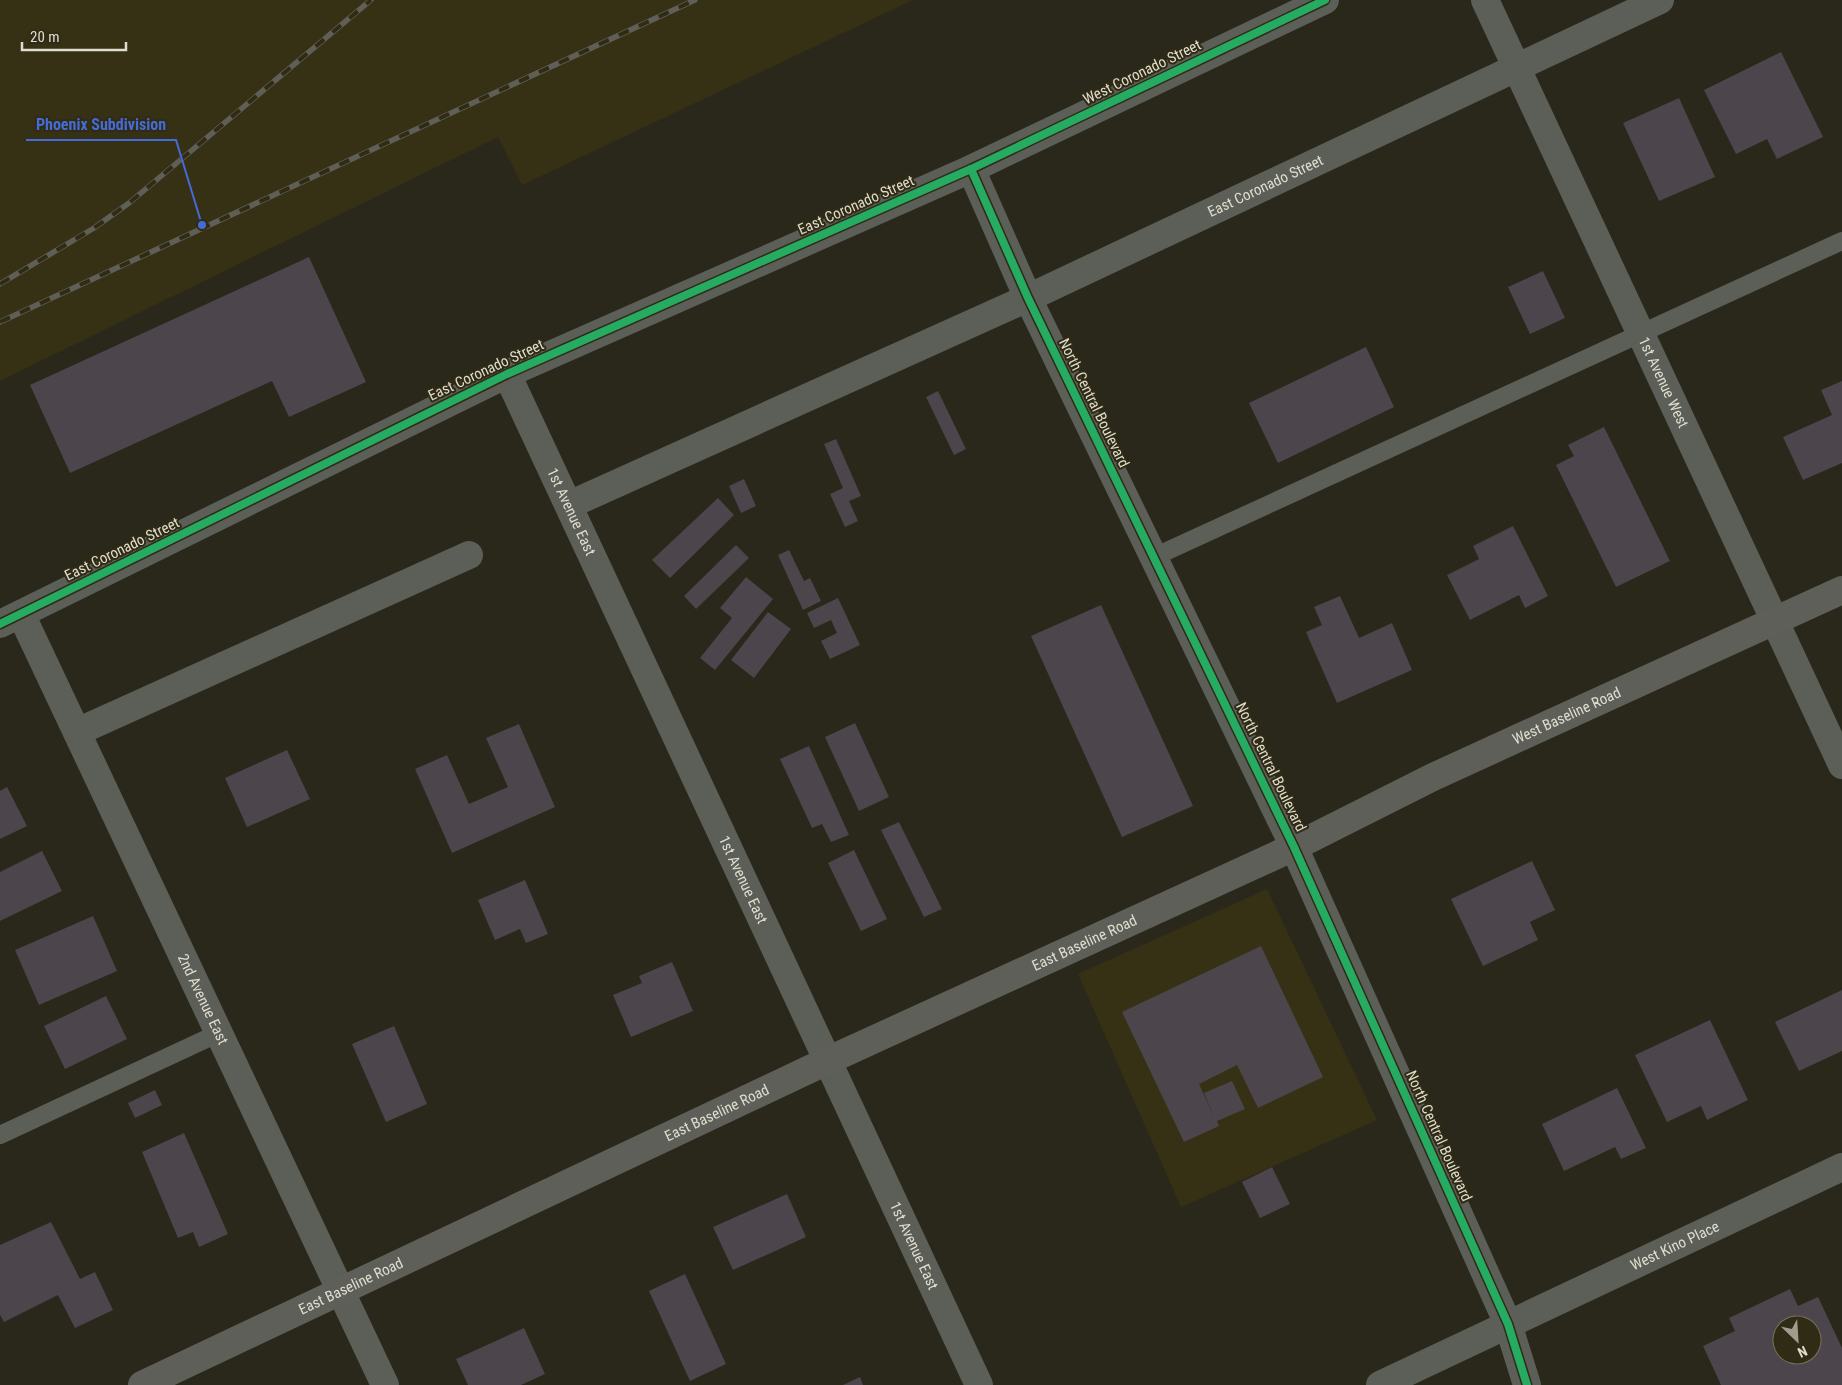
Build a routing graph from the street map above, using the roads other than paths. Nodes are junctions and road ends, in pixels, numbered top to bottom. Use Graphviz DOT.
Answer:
graph roads {
  1 [pos="1325,0"];
  2 [pos="1485,0"];
  3 [pos="1660,0"];
  4 [pos="1515,67"];
  5 [pos="971,169"];
  6 [pos="1842,241"];
  7 [pos="1028,298"];
  8 [pos="1640,335"];
  9 [pos="507,374"];
  10 [pos="569,505"];
  11 [pos="469,555"];
  12 [pos="1154,557"];
  13 [pos="1842,590"];
  14 [pos="10,619"];
  15 [pos="1774,622"];
  16 [pos="77,732"];
  17 [pos="1842,766"];
  18 [pos="1294,848"];
  19 [pos="219,1033"];
  20 [pos="829,1060"];
  21 [pos="0,1135"];
  22 [pos="1842,1167"];
  23 [pos="342,1290"];
  24 [pos="1508,1324"];
  25 [pos="142,1385"];
  26 [pos="385,1385"];
  27 [pos="978,1385"];
  28 [pos="1380,1385"];
  29 [pos="1527,1385"];
  1 -- 5 [label="street, West Coronado Street"];
  2 -- 4 [label="street, 1st Avenue West"];
  3 -- 4 [label="street, East Coronado Street"];
  4 -- 7 [label="street, East Coronado Street"];
  4 -- 8 [label="street, 1st Avenue West"];
  5 -- 7 [label="street, North Central Boulevard"];
  5 -- 9 [label="street, East Coronado Street"];
  6 -- 8 [label="lane"];
  7 -- 10 [label="street, East Coronado Street"];
  7 -- 12 [label="street, North Central Boulevard"];
  8 -- 12 [label="lane"];
  8 -- 15 [label="street, 1st Avenue West"];
  9 -- 10 [label="street, 1st Avenue East"];
  9 -- 14 [label="street, East Coronado Street"];
  10 -- 20 [label="street, 1st Avenue East"];
  11 -- 16 [label="street"];
  12 -- 18 [label="street, North Central Boulevard"];
  13 -- 15 [label="main road, West Baseline Road"];
  14 -- 16 [label="street, 2nd Avenue East"];
  15 -- 17 [label="street, 1st Avenue West"];
  15 -- 18 [label="main road, West Baseline Road"];
  16 -- 19 [label="street, 2nd Avenue East"];
  18 -- 20 [label="main road, East Baseline Road"];
  18 -- 24 [label="street, North Central Boulevard"];
  19 -- 21 [label="lane"];
  19 -- 23 [label="street, 2nd Avenue East"];
  20 -- 23 [label="main road, East Baseline Road"];
  20 -- 27 [label="street, 1st Avenue East"];
  22 -- 24 [label="street, West Kino Place"];
  23 -- 25 [label="main road, East Baseline Road"];
  23 -- 26 [label="street, 2nd Avenue East"];
  24 -- 28 [label="street, West Kino Place"];
  24 -- 29 [label="street, North Central Boulevard"];
}
